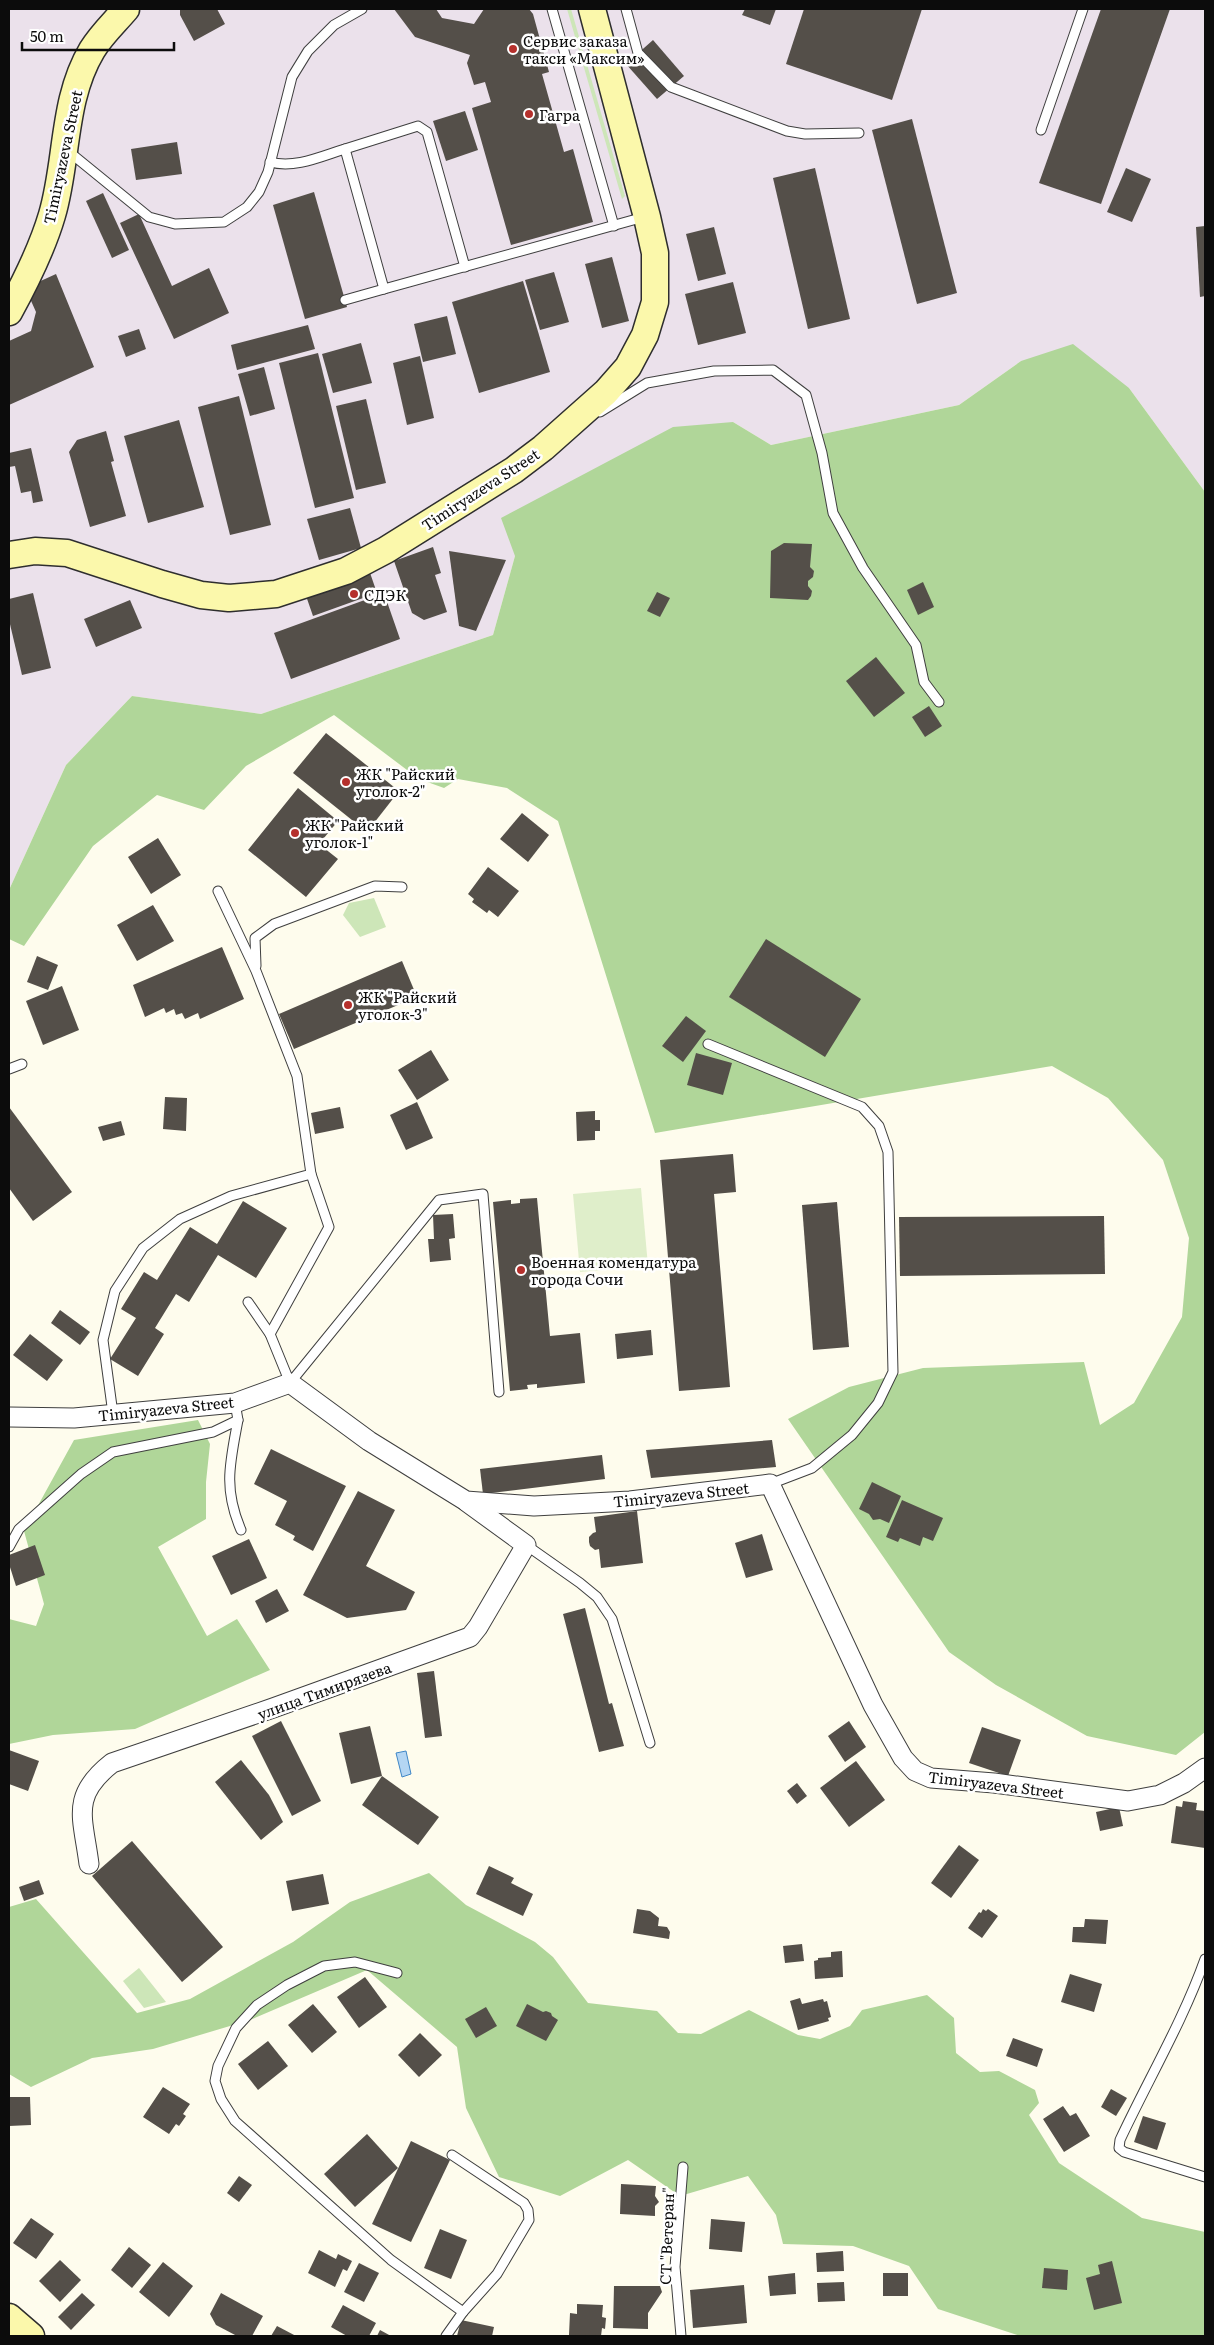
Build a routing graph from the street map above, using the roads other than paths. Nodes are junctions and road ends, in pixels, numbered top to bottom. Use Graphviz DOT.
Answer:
graph roads {
  1 [pos="126,9"];
  2 [pos="362,9"];
  3 [pos="552,9"];
  4 [pos="592,9"];
  5 [pos="626,9"];
  6 [pos="1083,9"];
  7 [pos="1041,130"];
  8 [pos="859,133"];
  9 [pos="64,147"];
  10 [pos="345,149"];
  11 [pos="270,162"];
  12 [pos="647,217"];
  13 [pos="614,226"];
  14 [pos="465,267"];
  15 [pos="384,289"];
  16 [pos="345,300"];
  17 [pos="9,312"];
  18 [pos="543,448"];
  19 [pos="9,555"];
  20 [pos="940,702"];
  21 [pos="402,887"];
  22 [pos="218,891"];
  23 [pos="256,971"];
  24 [pos="708,1044"];
  25 [pos="22,1064"];
  26 [pos="9,1069"];
  27 [pos="311,1174"];
  28 [pos="248,1302"];
  29 [pos="270,1334"];
  30 [pos="290,1384"];
  31 [pos="499,1392"];
  32 [pos="237,1411"];
  33 [pos="113,1414"];
  34 [pos="9,1417"];
  35 [pos="770,1484"];
  36 [pos="466,1501"];
  37 [pos="241,1530"];
  38 [pos="526,1545"];
  39 [pos="9,1547"];
  40 [pos="650,1743"];
  41 [pos="1205,1768"];
  42 [pos="89,1864"];
  43 [pos="1205,1959"];
  44 [pos="397,1973"];
  45 [pos="452,2155"];
  46 [pos="683,2168"];
  47 [pos="1205,2177"];
  48 [pos="463,2312"];
  49 [pos="446,2336"];
  50 [pos="681,2336"];
  1 -- 9 [label="street, Timiryazeva Street"];
  2 -- 11 [label="lane"];
  3 -- 13 [label="lane"];
  4 -- 12 [label="street, Timiryazeva Street"];
  5 -- 8 [label="lane"];
  6 -- 7 [label="lane"];
  9 -- 11 [label="lane"];
  9 -- 17 [label="street, Timiryazeva Street"];
  10 -- 11 [label="lane"];
  10 -- 14 [label="lane"];
  10 -- 15 [label="lane"];
  12 -- 13 [label="lane"];
  12 -- 18 [label="street, Timiryazeva Street"];
  13 -- 14 [label="lane"];
  14 -- 15 [label="lane"];
  15 -- 16 [label="lane"];
  18 -- 19 [label="street, Timiryazeva Street"];
  18 -- 20 [label="lane"];
  21 -- 23 [label="lane"];
  22 -- 23 [label="lane"];
  23 -- 27 [label="lane"];
  24 -- 35 [label="lane"];
  25 -- 26 [label="lane"];
  27 -- 29 [label="lane"];
  27 -- 33 [label="lane"];
  28 -- 29 [label="lane"];
  29 -- 30 [label="lane"];
  30 -- 31 [label="lane"];
  30 -- 32 [label="street, Timiryazeva Street"];
  30 -- 36 [label="street, Timiryazeva Street"];
  32 -- 33 [label="street, Timiryazeva Street"];
  32 -- 37 [label="lane"];
  32 -- 39 [label="lane"];
  33 -- 34 [label="street, Timiryazeva Street"];
  35 -- 36 [label="street, Timiryazeva Street"];
  35 -- 41 [label="street, Timiryazeva Street"];
  36 -- 38 [label="street"];
  38 -- 40 [label="lane"];
  38 -- 42 [label="street, улица Тимирязева"];
  43 -- 47 [label="lane"];
  44 -- 48 [label="lane"];
  45 -- 48 [label="lane"];
  46 -- 50 [label="lane, СТ \"Ветеран\""];
  48 -- 49 [label="lane"];
}
